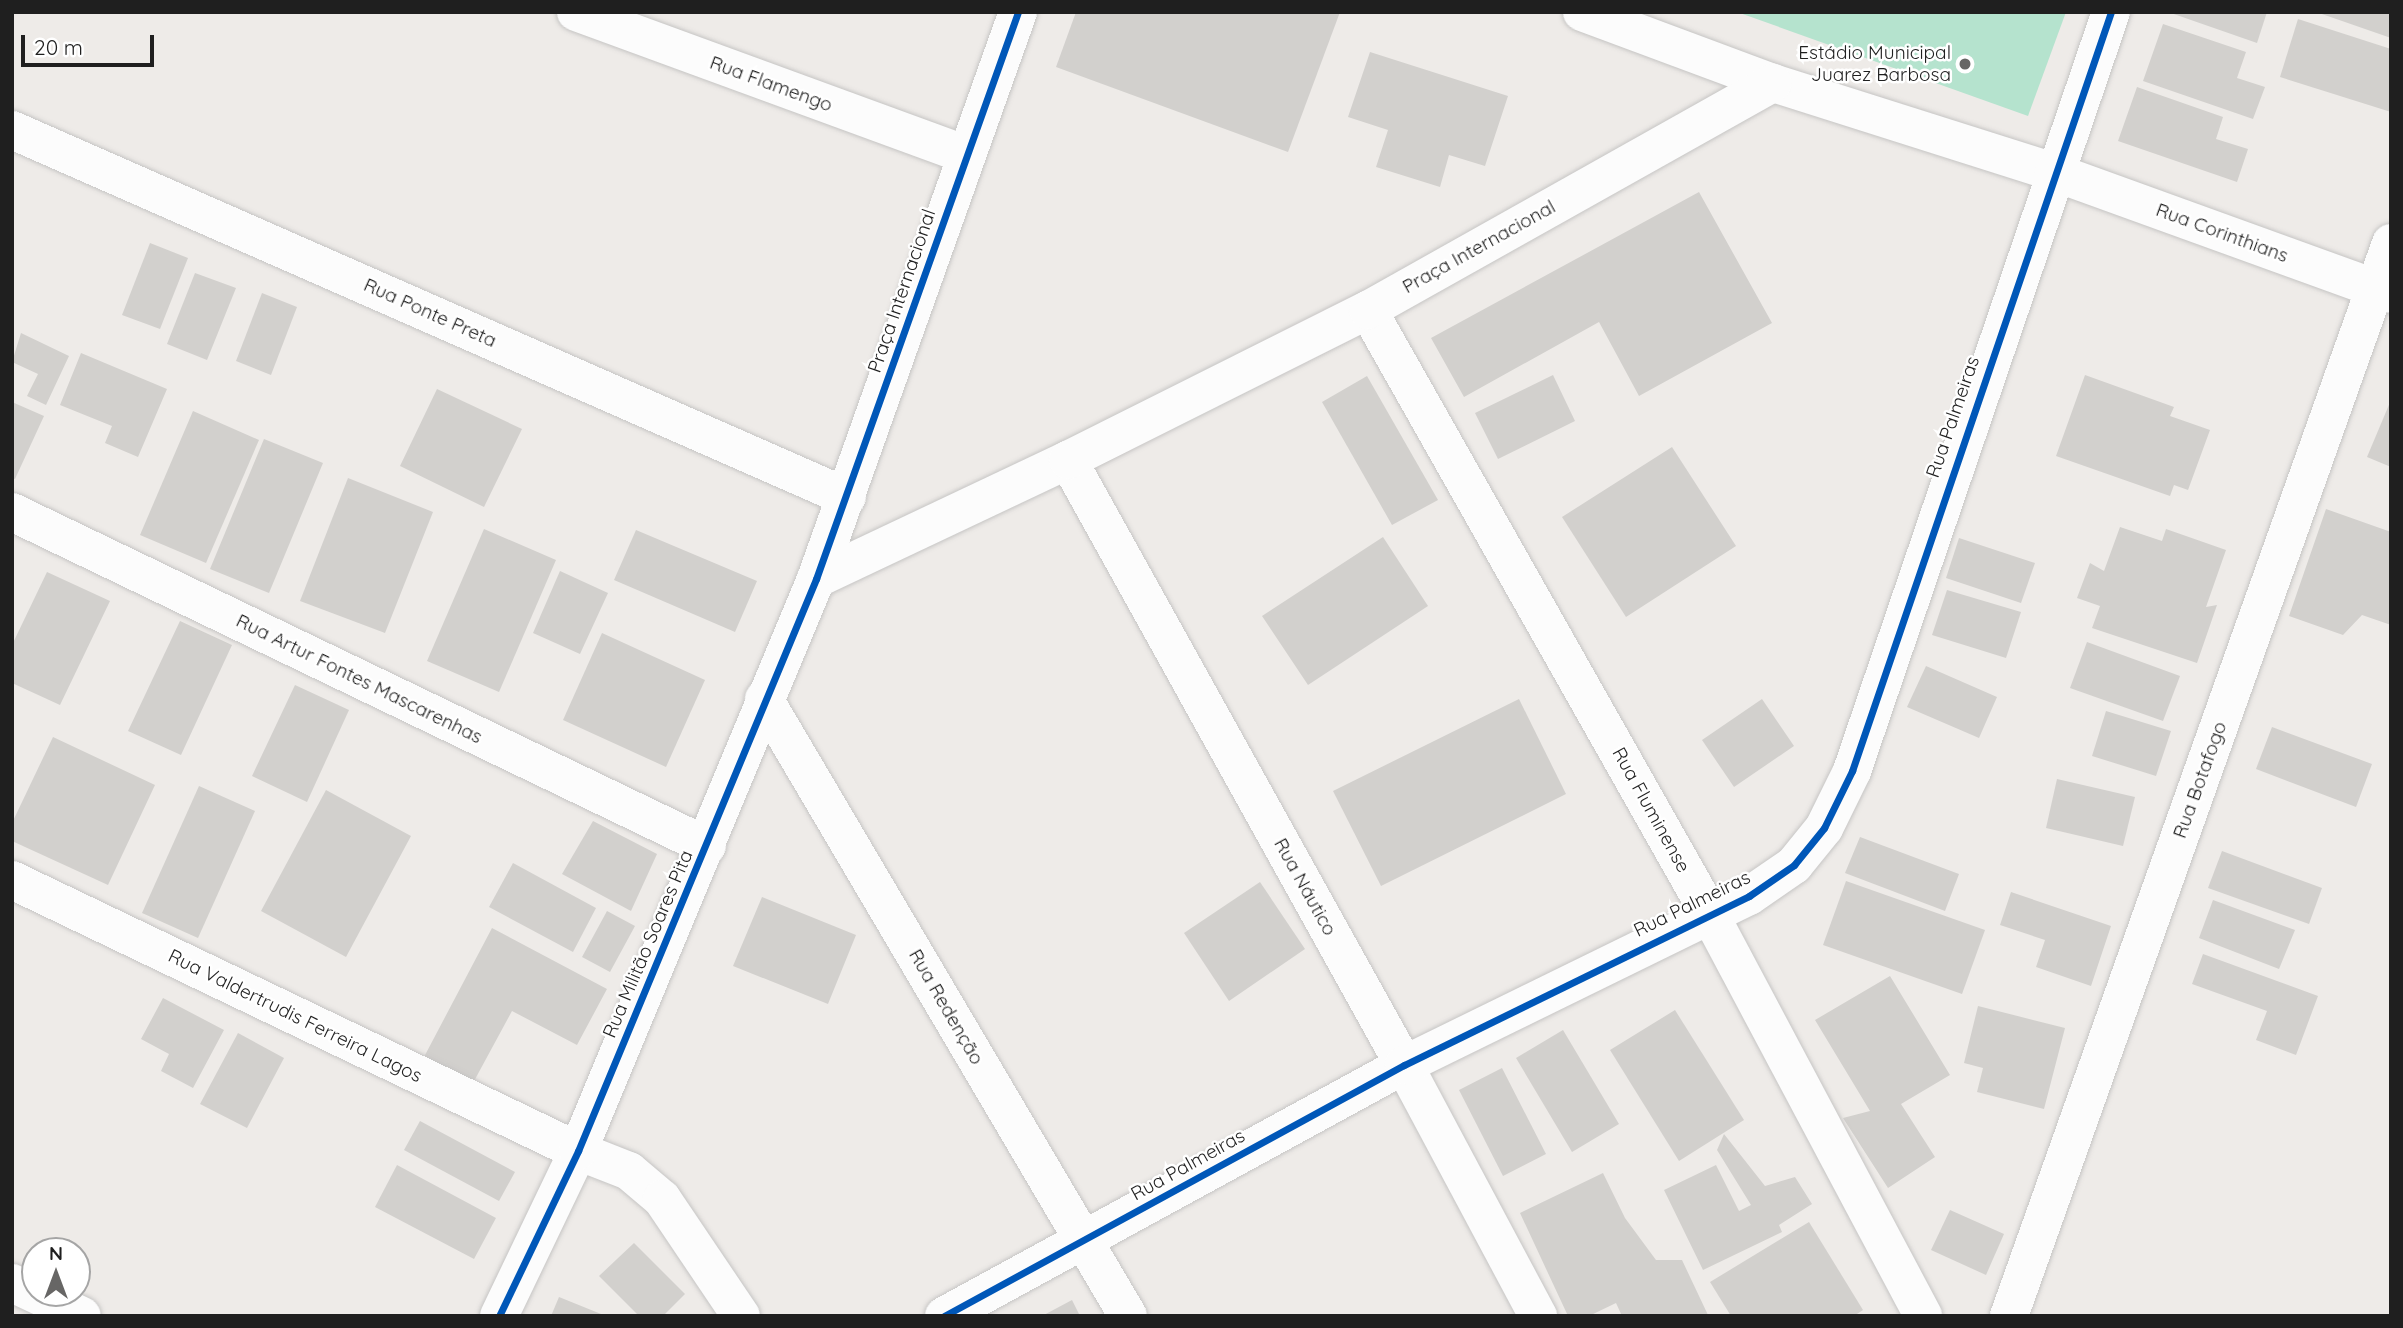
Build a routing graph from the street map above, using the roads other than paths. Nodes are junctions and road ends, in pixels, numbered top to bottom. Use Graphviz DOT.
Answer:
graph roads {
  1 [pos="576,12"];
  2 [pos="1018,12"];
  3 [pos="1582,12"];
  4 [pos="2111,12"];
  5 [pos="1773,83"];
  6 [pos="12,130"];
  7 [pos="966,155"];
  8 [pos="2054,172"];
  9 [pos="2391,243"];
  10 [pos="2383,291"];
  11 [pos="1368,310"];
  12 [pos="1068,460"];
  13 [pos="847,497"];
  14 [pos="12,512"];
  15 [pos="816,579"];
  16 [pos="764,699"];
  17 [pos="707,846"];
  18 [pos="12,880"];
  19 [pos="1709,913"];
  20 [pos="1404,1065"];
  21 [pos="578,1151"];
  22 [pos="1083,1240"];
  23 [pos="12,1283"];
  24 [pos="82,1316"];
  25 [pos="499,1316"];
  26 [pos="741,1316"];
  27 [pos="944,1316"];
  28 [pos="1128,1316"];
  29 [pos="1538,1316"];
  30 [pos="1923,1316"];
  31 [pos="2009,1316"];
  1 -- 7 [label="street, Rua Flamengo"];
  2 -- 7 [label="street, Praça Internacional"];
  3 -- 5 [label="street"];
  4 -- 8 [label="street, Rua Palmeiras"];
  5 -- 8 [label="street"];
  5 -- 11 [label="street, Praça Internacional"];
  6 -- 13 [label="street, Rua Ponte Preta"];
  7 -- 13 [label="street, Praça Internacional"];
  8 -- 10 [label="street, Rua Corinthians"];
  8 -- 19 [label="street, Rua Palmeiras"];
  9 -- 10 [label="street, Rua Botafogo"];
  10 -- 31 [label="street, Rua Botafogo"];
  11 -- 12 [label="street, Praça Internacional"];
  11 -- 19 [label="street, Rua Fluminense"];
  12 -- 15 [label="street, Praça Internacional"];
  12 -- 20 [label="street, Rua Náutico"];
  13 -- 15 [label="street, Praça Internacional"];
  14 -- 17 [label="street, Rua Artur Fontes Mascarenhas"];
  15 -- 16 [label="street, Rua Militão Soares Pita"];
  16 -- 17 [label="street, Rua Militão Soares Pita"];
  16 -- 22 [label="street, Rua Redenção"];
  17 -- 21 [label="street, Rua Militão Soares Pita"];
  18 -- 21 [label="street, Rua Valdertrudis Ferreira Lagos"];
  19 -- 20 [label="street, Rua Palmeiras"];
  19 -- 30 [label="street, Rua Fluminense"];
  20 -- 22 [label="street, Rua Palmeiras"];
  20 -- 29 [label="street, Rua Náutico"];
  21 -- 25 [label="street, Rua Militão Soares Pita"];
  21 -- 26 [label="street, Rua Valdertrudis Ferreira Lagos"];
  22 -- 27 [label="street, Rua Palmeiras"];
  22 -- 28 [label="street, Rua Redenção"];
  23 -- 24 [label="street"];
}
